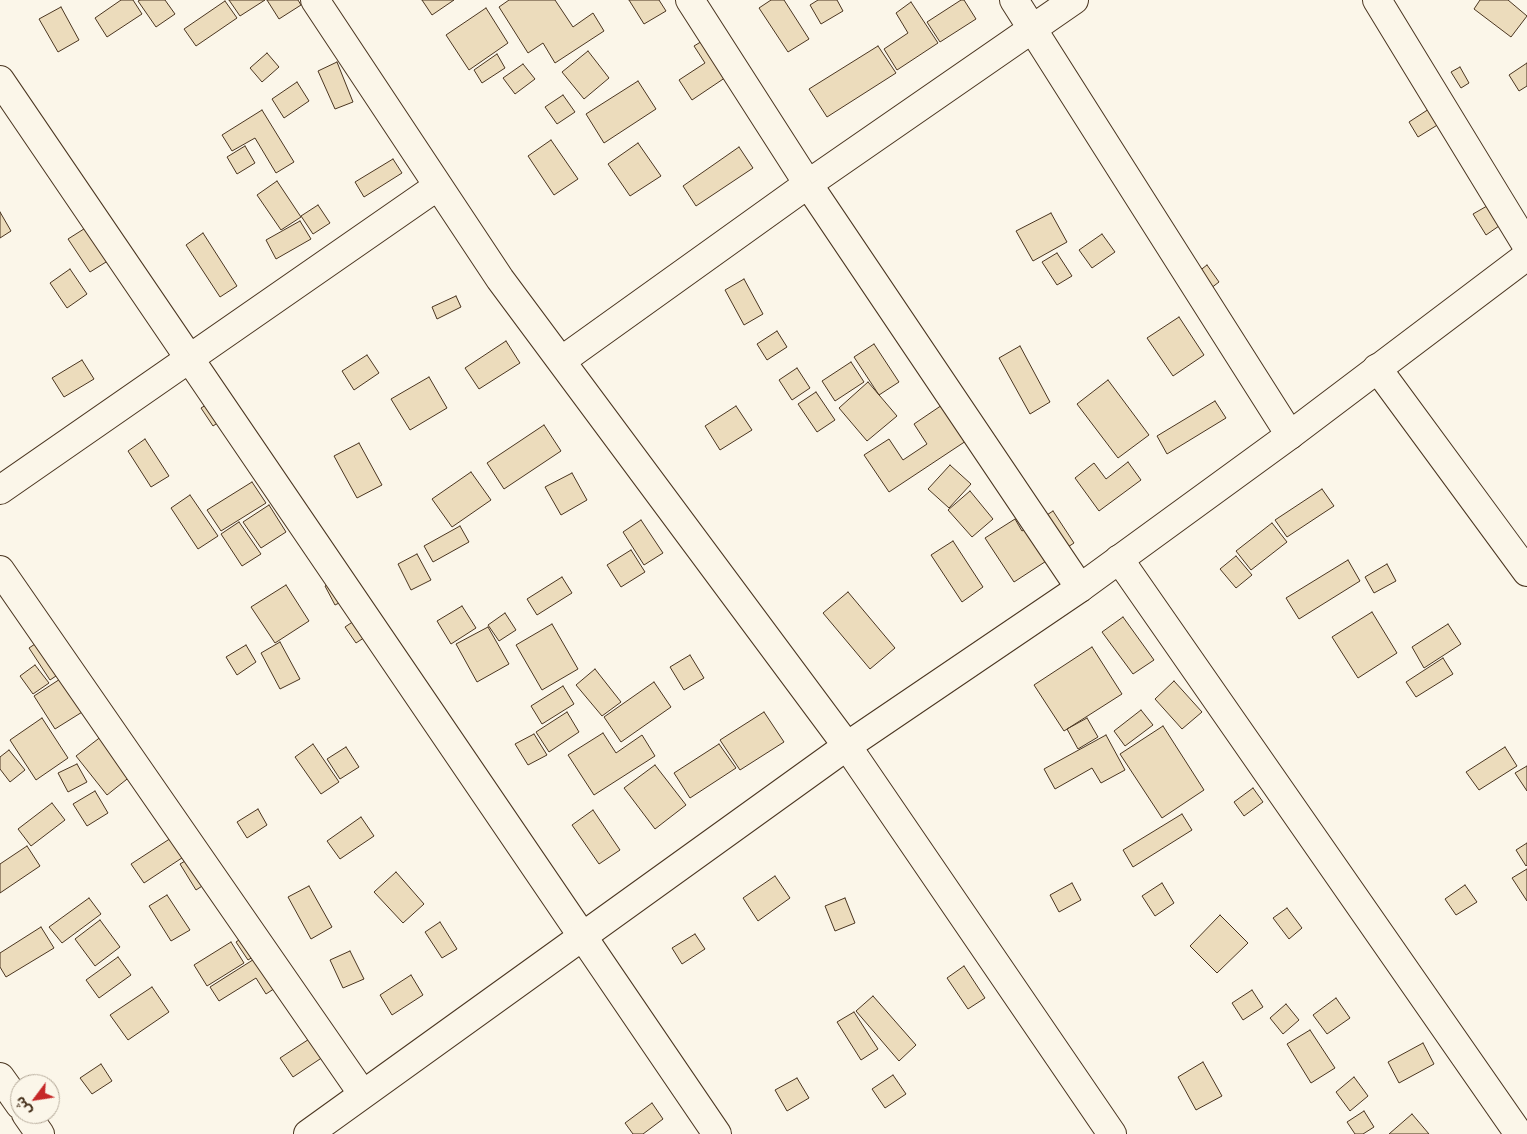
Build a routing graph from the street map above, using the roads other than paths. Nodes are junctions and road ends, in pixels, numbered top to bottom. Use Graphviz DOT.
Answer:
graph roads {
  1 [pos="315,0"];
  2 [pos="690,0"];
  3 [pos="1014,0"];
  4 [pos="1074,0"];
  5 [pos="1377,0"];
  6 [pos="1034,28"];
  7 [pos="0,80"];
  8 [pos="808,184"];
  9 [pos="438,186"];
  10 [pos="1527,246"];
  11 [pos="1527,256"];
  12 [pos="189,358"];
  13 [pos="561,361"];
  14 [pos="1377,368"];
  15 [pos="1290,435"];
  16 [pos="0,490"];
  17 [pos="1119,559"];
  18 [pos="0,570"];
  19 [pos="1527,572"];
  20 [pos="1080,588"];
  21 [pos="847,746"];
  22 [pos="583,934"];
  23 [pos="0,1077"];
  24 [pos="10,1091"];
  25 [pos="362,1093"];
  26 [pos="308,1134"];
  27 [pos="717,1134"];
  28 [pos="1112,1134"];
  29 [pos="1519,1134"];
  1 -- 9 [label="street"];
  2 -- 8 [label="street"];
  3 -- 6 [label="street"];
  4 -- 6 [label="street"];
  5 -- 10 [label="street"];
  6 -- 8 [label="street"];
  6 -- 15 [label="street"];
  7 -- 12 [label="street"];
  8 -- 13 [label="street"];
  8 -- 20 [label="street"];
  9 -- 12 [label="street"];
  9 -- 13 [label="street"];
  11 -- 14 [label="street"];
  12 -- 16 [label="street"];
  12 -- 22 [label="street"];
  13 -- 21 [label="street"];
  14 -- 15 [label="street"];
  14 -- 19 [label="street"];
  15 -- 17 [label="street"];
  17 -- 20 [label="street"];
  17 -- 29 [label="street"];
  18 -- 25 [label="street"];
  20 -- 21 [label="street"];
  21 -- 22 [label="street"];
  21 -- 28 [label="street"];
  22 -- 25 [label="street"];
  22 -- 27 [label="street"];
  23 -- 24 [label="street"];
  25 -- 26 [label="street"];
}
